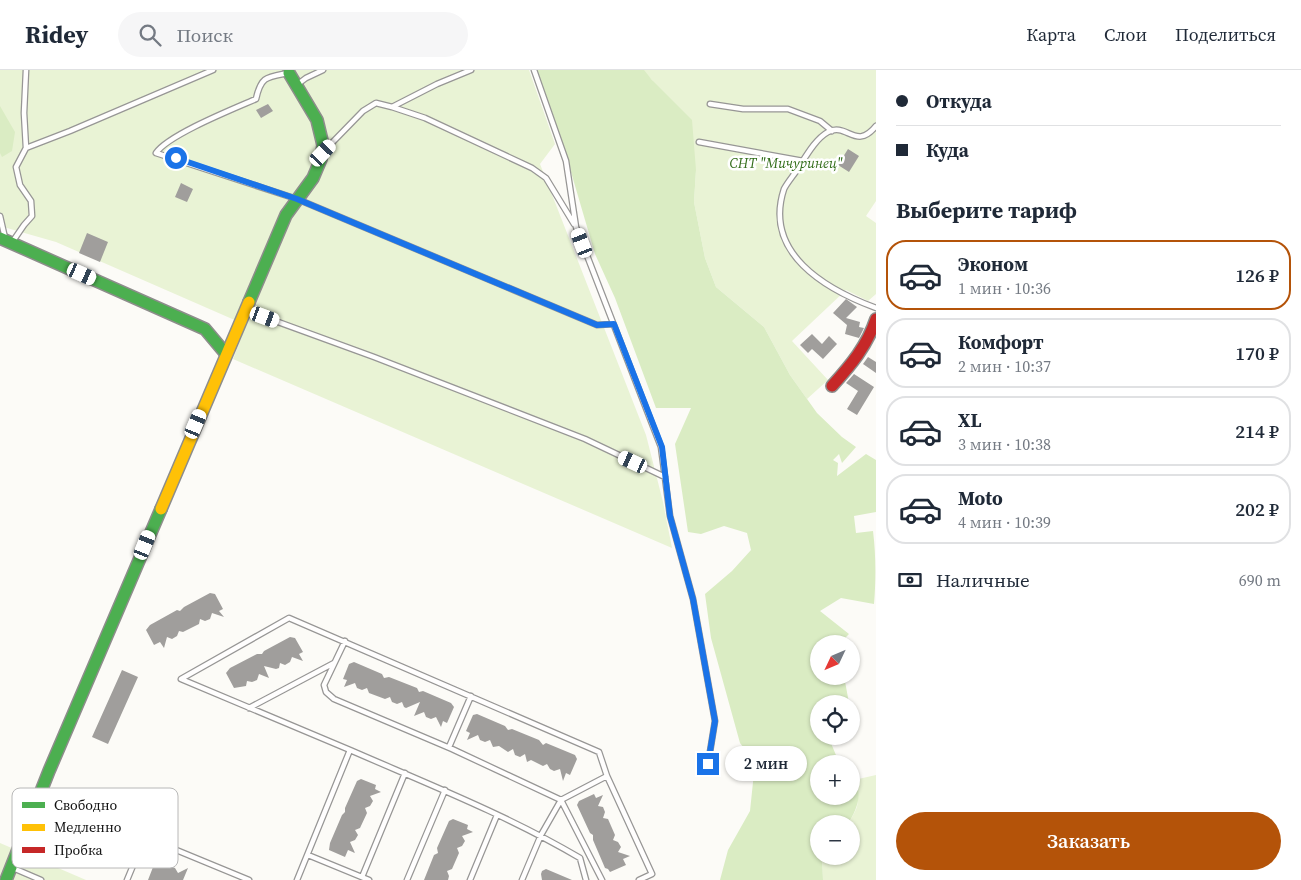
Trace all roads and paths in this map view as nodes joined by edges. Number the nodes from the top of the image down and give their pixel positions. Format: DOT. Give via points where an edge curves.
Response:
graph roads {
  1 [pos="26,70"];
  2 [pos="213,70"];
  3 [pos="323,70"];
  4 [pos="471,70"];
  5 [pos="534,70"];
  6 [pos="289,73"];
  7 [pos="297,85"];
  8 [pos="710,104"];
  9 [pos="392,107"];
  10 [pos="876,126"];
  11 [pos="832,131"];
  12 [pos="699,142"];
  13 [pos="26,148"];
  14 [pos="323,153"];
  15 [pos="803,161"];
  16 [pos="297,199"];
  17 [pos="0,216"];
  18 [pos="576,227"];
  19 [pos="6,240"];
  20 [pos="876,308"];
  21 [pos="246,310"];
  22 [pos="876,318"];
  23 [pos="614,324"];
  24 [pos="226,354"];
  25 [pos="832,386"];
  26 [pos="665,477"];
  27 [pos="345,641"];
  28 [pos="335,663"];
  29 [pos="471,696"];
  30 [pos="249,708"];
  31 [pos="449,748"];
  32 [pos="350,750"];
  33 [pos="708,764"];
  34 [pos="405,774"];
  35 [pos="607,776"];
  36 [pos="43,788"];
  37 [pos="445,790"];
  38 [pos="561,800"];
  39 [pos="497,815"];
  40 [pos="541,835"];
  41 [pos="178,851"];
  42 [pos="308,856"];
  43 [pos="12,868"];
  44 [pos="132,868"];
  45 [pos="652,874"];
  46 [pos="362,877"];
  47 [pos="6,880"];
  48 [pos="40,880"];
  49 [pos="127,880"];
  50 [pos="249,880"];
  51 [pos="297,880"];
  52 [pos="369,880"];
  53 [pos="407,880"];
  54 [pos="470,880"];
  55 [pos="522,880"];
  56 [pos="587,880"];
  57 [pos="602,880"];
  58 [pos="639,880"];
  59 [pos="655,880"];
  1 -- 13 [label="lane"];
  2 -- 13 [label="lane"];
  3 -- 7 [label="lane"];
  4 -- 9 [label="lane"];
  5 -- 18 [label="lane" via="566,161"];
  6 -- 7 [label="street"];
  6 -- 16 [label="lane" via="268,77 258,86 256,99 179,134 156,153"];
  7 -- 14 [label="street" via="316,116 323,137"];
  8 -- 11 [label="lane" via="743,109 788,108 820,121"];
  9 -- 14 [label="lane" via="376,103 363,111"];
  9 -- 18 [label="lane" via="425,118 532,168 546,178"];
  10 -- 11 [label="lane" via="870,134 862,137"];
  11 -- 15 [label="lane" via="820,139"];
  12 -- 15 [label="lane"];
  13 -- 19 [label="lane" via="16,167 20,185 31,200 32,216"];
  14 -- 16 [label="street" via="316,173"];
  15 -- 20 [label="lane" via="785,188 779,217 791,252 820,281"];
  16 -- 21 [label="street" via="286,214"];
  16 -- 23 [label="lane" via="597,325"];
  17 -- 19 [label="lane"];
  18 -- 23 [label="lane"];
  19 -- 24 [label="street" via="205,329"];
  21 -- 24 [label="street"];
  21 -- 26 [label="lane" via="585,439"];
  22 -- 25 [label="street" via="870,337 855,361"];
  23 -- 26 [label="lane" via="662,447"];
  24 -- 36 [label="street"];
  26 -- 33 [label="lane" via="670,516 693,599 715,721"];
  27 -- 28 [label="lane"];
  27 -- 29 [label="lane"];
  27 -- 30 [label="lane" via="289,618 181,679"];
  28 -- 30 [label="lane"];
  28 -- 31 [label="lane" via="324,684 326,692 334,699"];
  29 -- 31 [label="lane"];
  29 -- 35 [label="lane" via="599,752"];
  30 -- 32 [label="lane"];
  31 -- 38 [label="lane"];
  32 -- 34 [label="lane"];
  32 -- 42 [label="lane"];
  34 -- 37 [label="lane"];
  34 -- 46 [label="lane"];
  35 -- 38 [label="lane"];
  35 -- 45 [label="lane"];
  37 -- 39 [label="lane"];
  37 -- 53 [label="lane"];
  38 -- 40 [label="lane"];
  38 -- 57 [label="lane"];
  39 -- 40 [label="lane"];
  39 -- 54 [label="lane"];
  40 -- 55 [label="lane"];
  40 -- 56 [label="lane" via="580,858"];
  41 -- 50 [label="lane"];
  42 -- 46 [label="lane"];
  42 -- 51 [label="lane"];
  43 -- 47 [label="street"];
  43 -- 48 [label="lane"];
  44 -- 49 [label="lane"];
  45 -- 58 [label="lane"];
  45 -- 59 [label="lane"];
  46 -- 52 [label="lane"];
}
